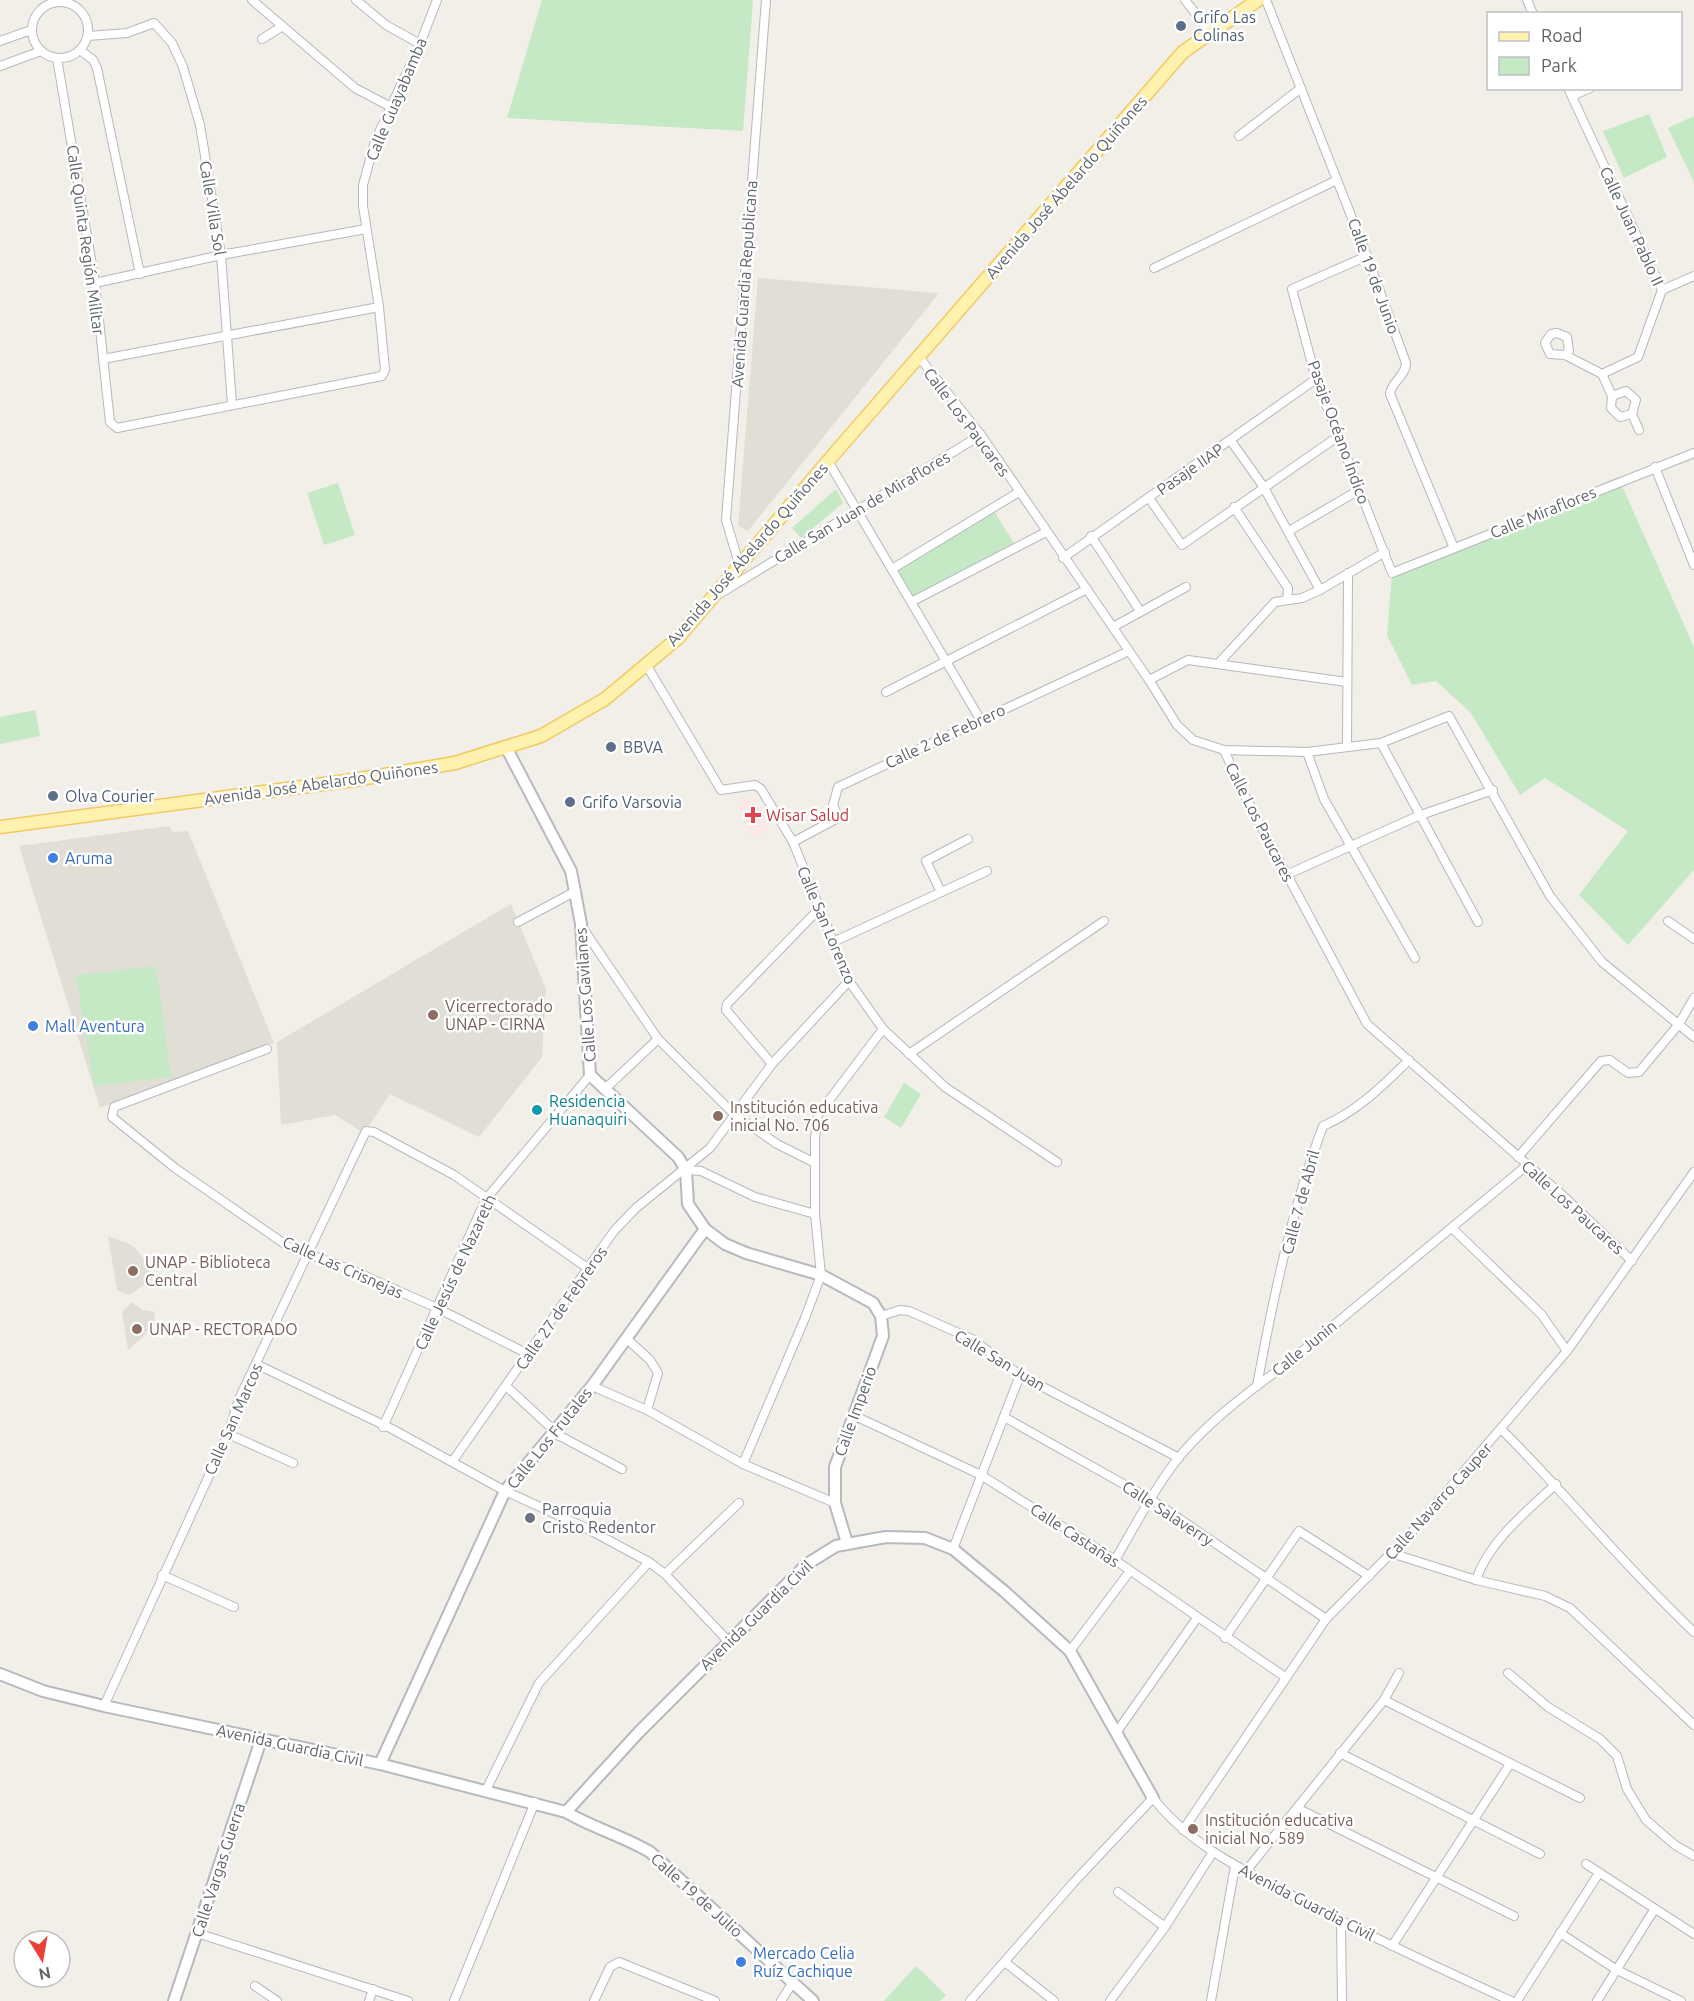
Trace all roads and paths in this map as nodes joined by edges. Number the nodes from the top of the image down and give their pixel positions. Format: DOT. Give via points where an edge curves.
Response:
graph roads {
  1 [pos="252,0"];
  2 [pos="356,0"];
  3 [pos="437,0"];
  4 [pos="766,0"];
  5 [pos="1185,0"];
  6 [pos="1258,0"];
  7 [pos="1266,0"];
  8 [pos="57,1"];
  9 [pos="76,2"];
  10 [pos="281,27"];
  11 [pos="32,30"];
  12 [pos="1211,33"];
  13 [pos="88,36"];
  14 [pos="262,39"];
  15 [pos="0,41"];
  16 [pos="420,44"];
  17 [pos="80,50"];
  18 [pos="41,51"];
  19 [pos="57,58"];
  20 [pos="0,66"];
  21 [pos="1301,88"];
  22 [pos="1570,92"];
  23 [pos="391,107"];
  24 [pos="1239,136"];
  25 [pos="1337,180"];
  26 [pos="366,229"];
  27 [pos="221,255"];
  28 [pos="1367,256"];
  29 [pos="1154,268"];
  30 [pos="140,274"];
  31 [pos="1694,276"];
  32 [pos="95,283"];
  33 [pos="1662,290"];
  34 [pos="379,307"];
  35 [pos="225,335"];
  36 [pos="1565,355"];
  37 [pos="919,357"];
  38 [pos="103,359"];
  39 [pos="1602,374"];
  40 [pos="1316,379"];
  41 [pos="1612,396"];
  42 [pos="232,404"];
  43 [pos="1632,414"];
  44 [pos="1639,430"];
  45 [pos="981,435"];
  46 [pos="1340,435"];
  47 [pos="1231,441"];
  48 [pos="1694,453"];
  49 [pos="828,460"];
  50 [pos="1655,467"];
  51 [pos="1263,486"];
  52 [pos="1359,490"];
  53 [pos="1019,492"];
  54 [pos="1149,498"];
  55 [pos="1234,507"];
  56 [pos="857,510"];
  57 [pos="1289,531"];
  58 [pos="1046,532"];
  59 [pos="1091,536"];
  60 [pos="1454,548"];
  61 [pos="1385,552"];
  62 [pos="1063,558"];
  63 [pos="1694,565"];
  64 [pos="740,567"];
  65 [pos="892,569"];
  66 [pos="1348,573"];
  67 [pos="1392,573"];
  68 [pos="1186,587"];
  69 [pos="1087,589"];
  70 [pos="1320,590"];
  71 [pos="712,598"];
  72 [pos="1287,600"];
  73 [pos="911,602"];
  74 [pos="1140,611"];
  75 [pos="1113,627"];
  76 [pos="1129,651"];
  77 [pos="947,662"];
  78 [pos="1218,664"];
  79 [pos="648,666"];
  80 [pos="1149,680"];
  81 [pos="1347,682"];
  82 [pos="886,692"];
  83 [pos="980,719"];
  84 [pos="1381,743"];
  85 [pos="1347,747"];
  86 [pos="507,749"];
  87 [pos="1224,750"];
  88 [pos="1307,752"];
  89 [pos="1492,790"];
  90 [pos="1418,816"];
  91 [pos="0,827"];
  92 [pos="968,839"];
  93 [pos="793,842"];
  94 [pos="1352,847"];
  95 [pos="987,871"];
  96 [pos="1286,875"];
  97 [pos="576,891"];
  98 [pos="941,892"];
  99 [pos="818,910"];
  100 [pos="1104,921"];
  101 [pos="1668,921"];
  102 [pos="518,922"];
  103 [pos="1478,922"];
  104 [pos="581,924"];
  105 [pos="1694,939"];
  106 [pos="832,942"];
  107 [pos="1415,958"];
  108 [pos="849,981"];
  109 [pos="1694,998"];
  110 [pos="1679,1024"];
  111 [pos="884,1029"];
  112 [pos="1694,1037"];
  113 [pos="658,1039"];
  114 [pos="267,1049"];
  115 [pos="909,1054"];
  116 [pos="1409,1060"];
  117 [pos="772,1064"];
  118 [pos="590,1075"];
  119 [pos="606,1088"];
  120 [pos="734,1114"];
  121 [pos="1518,1157"];
  122 [pos="1057,1162"];
  123 [pos="815,1163"];
  124 [pos="1526,1166"];
  125 [pos="686,1170"];
  126 [pos="1694,1172"];
  127 [pos="486,1199"];
  128 [pos="815,1214"];
  129 [pos="1452,1228"];
  130 [pos="705,1229"];
  131 [pos="308,1255"];
  132 [pos="1632,1262"];
  133 [pos="589,1269"];
  134 [pos="821,1275"];
  135 [pos="437,1308"];
  136 [pos="881,1316"];
  137 [pos="627,1339"];
  138 [pos="1567,1352"];
  139 [pos="528,1354"];
  140 [pos="258,1365"];
  141 [pos="1020,1375"];
  142 [pos="506,1386"];
  143 [pos="592,1386"];
  144 [pos="1257,1386"];
  145 [pos="647,1410"];
  146 [pos="853,1415"];
  147 [pos="1004,1417"];
  148 [pos="383,1426"];
  149 [pos="1502,1430"];
  150 [pos="555,1432"];
  151 [pos="228,1434"];
  152 [pos="1179,1458"];
  153 [pos="452,1462"];
  154 [pos="293,1463"];
  155 [pos="743,1464"];
  156 [pos="622,1469"];
  157 [pos="981,1475"];
  158 [pos="1556,1484"];
  159 [pos="505,1491"];
  160 [pos="1152,1500"];
  161 [pos="738,1503"];
  162 [pos="836,1503"];
  163 [pos="847,1543"];
  164 [pos="953,1549"];
  165 [pos="1391,1553"];
  166 [pos="1115,1560"];
  167 [pos="650,1562"];
  168 [pos="1130,1571"];
  169 [pos="665,1574"];
  170 [pos="162,1575"];
  171 [pos="1369,1576"];
  172 [pos="1266,1578"];
  173 [pos="1477,1579"];
  174 [pos="234,1607"];
  175 [pos="1197,1618"];
  176 [pos="1326,1619"];
  177 [pos="1694,1632"];
  178 [pos="1225,1638"];
  179 [pos="728,1641"];
  180 [pos="1070,1652"];
  181 [pos="1398,1673"];
  182 [pos="1508,1673"];
  183 [pos="0,1674"];
  184 [pos="1285,1677"];
  185 [pos="1384,1700"];
  186 [pos="104,1706"];
  187 [pos="1694,1725"];
  188 [pos="1116,1733"];
  189 [pos="261,1740"];
  190 [pos="1340,1753"];
  191 [pos="380,1764"];
  192 [pos="1510,1764"];
  193 [pos="486,1790"];
  194 [pos="1153,1798"];
  195 [pos="1580,1798"];
  196 [pos="535,1802"];
  197 [pos="1297,1808"];
  198 [pos="566,1812"];
  199 [pos="1473,1820"];
  200 [pos="1183,1830"];
  201 [pos="1213,1852"];
  202 [pos="1540,1854"];
  203 [pos="1694,1856"];
  204 [pos="1586,1864"];
  205 [pos="1235,1866"];
  206 [pos="1246,1871"];
  207 [pos="1599,1873"];
  208 [pos="1437,1877"];
  209 [pos="1118,1892"];
  210 [pos="1654,1910"];
  211 [pos="1514,1916"];
  212 [pos="1341,1922"];
  213 [pos="1165,1927"];
  214 [pos="197,1933"];
  215 [pos="1560,1933"];
  216 [pos="1694,1934"];
  217 [pos="1392,1946"];
  218 [pos="1005,1962"];
  219 [pos="1617,1970"];
  220 [pos="793,1982"];
  221 [pos="255,1986"];
  222 [pos="373,1989"];
  223 [pos="174,2001"];
  224 [pos="277,2001"];
  225 [pos="369,2001"];
  226 [pos="408,2001"];
  227 [pos="454,2001"];
  228 [pos="594,2001"];
  229 [pos="715,2001"];
  230 [pos="781,2001"];
  231 [pos="813,2001"];
  232 [pos="969,2001"];
  233 [pos="1054,2001"];
  234 [pos="1110,2001"];
  235 [pos="1210,2001"];
  236 [pos="1342,2001"];
  237 [pos="1511,2001"];
  238 [pos="1517,2001"];
  239 [pos="1597,2001"];
  240 [pos="1681,2001"];
  1 -- 10 [label="street"];
  2 -- 16 [label="street" via="386,25"];
  3 -- 16 [label="street, Calle Guayabamba"];
  4 -- 64 [label="street, Avenida Guardia Republicana" via="726,520"];
  5 -- 12 [label="street"];
  6 -- 12 [label="main road, Avenida José Abelardo Quiñones"];
  7 -- 21 [label="street, Calle 19 de Junio"];
  8 -- 9 [label="street"];
  8 -- 11 [label="street" via="42,8"];
  9 -- 13 [label="street" via="86,18"];
  10 -- 14 [label="street"];
  10 -- 23 [label="street" via="355,88"];
  11 -- 15 [label="street"];
  11 -- 18 [label="street"];
  12 -- 37 [label="main road, Avenida José Abelardo Quiñones" via="1178,59"];
  13 -- 17 [label="street"];
  13 -- 27 [label="street, Calle Villa Sol" via="127,33 154,23 172,43 200,125"];
  16 -- 23 [label="street, Calle Guayabamba"];
  17 -- 19 [label="street"];
  17 -- 30 [label="street" via="97,68"];
  18 -- 19 [label="street"];
  18 -- 20 [label="street"];
  19 -- 32 [label="street, Calle Quinta Región Militar"];
  21 -- 24 [label="street"];
  21 -- 25 [label="street, Calle 19 de Junio"];
  22 -- 33 [label="street, Calle Juan Pablo II"];
  23 -- 26 [label="street, Calle Guayabamba" via="375,141 363,185"];
  25 -- 28 [label="street, Calle 19 de Junio"];
  25 -- 29 [label="street"];
  26 -- 27 [label="street"];
  26 -- 34 [label="street, Calle Guayabamba"];
  27 -- 30 [label="street"];
  27 -- 35 [label="street, Calle Villa Sol"];
  28 -- 40 [label="street, Pasaje Océano Índico" via="1293,289"];
  28 -- 60 [label="street, Calle 19 de Junio" via="1406,363 1390,394"];
  30 -- 32 [label="street"];
  31 -- 33 [label="street"];
  32 -- 38 [label="street, Calle Quinta Región Militar"];
  33 -- 39 [label="street, Calle Juan Pablo II" via="1638,357"];
  34 -- 35 [label="street"];
  34 -- 42 [label="street, Calle Guayabamba" via="384,370 380,377"];
  35 -- 38 [label="street"];
  35 -- 42 [label="street, Calle Villa Sol"];
  36 -- 39 [label="street"];
  37 -- 45 [label="street, Calle Los Paucares"];
  37 -- 49 [label="main road, Avenida José Abelardo Quiñones"];
  38 -- 42 [label="street, Calle Quinta Región Militar" via="110,422 117,428"];
  39 -- 41 [label="street"];
  40 -- 46 [label="street, Pasaje Océano Índico"];
  40 -- 47 [label="street, Pasaje IIAP"];
  41 -- 43 [label="street" via="1614,413 1620,417"];
  41 -- 43 [label="street" via="1626,390 1632,394 1636,400"];
  43 -- 44 [label="street"];
  45 -- 53 [label="street, Calle Los Paucares"];
  45 -- 56 [label="street, Calle San Juan de Miraflores"];
  46 -- 51 [label="street"];
  46 -- 52 [label="street, Pasaje Océano Índico"];
  47 -- 51 [label="street"];
  47 -- 54 [label="street, Pasaje IIAP"];
  48 -- 50 [label="street, Calle Miraflores"];
  49 -- 56 [label="street"];
  49 -- 64 [label="main road, Avenida José Abelardo Quiñones"];
  50 -- 60 [label="street, Calle Miraflores"];
  50 -- 63 [label="street"];
  51 -- 55 [label="street"];
  51 -- 57 [label="street"];
  52 -- 57 [label="street"];
  52 -- 61 [label="street, Pasaje Océano Índico"];
  53 -- 58 [label="street, Calle Los Paucares"];
  53 -- 65 [label="street"];
  54 -- 55 [label="street" via="1182,545"];
  54 -- 59 [label="street, Pasaje IIAP"];
  55 -- 72 [label="street" via="1288,588"];
  56 -- 65 [label="street"];
  56 -- 71 [label="street, Calle San Juan de Miraflores"];
  57 -- 70 [label="street"];
  58 -- 62 [label="street, Calle Los Paucares"];
  58 -- 73 [label="street"];
  59 -- 62 [label="street, Pasaje IIAP"];
  59 -- 74 [label="street"];
  60 -- 67 [label="street, Calle Miraflores"];
  61 -- 66 [label="street"];
  61 -- 67 [label="street, Pasaje Océano Índico"];
  62 -- 69 [label="street, Calle Los Paucares"];
  64 -- 71 [label="main road, Avenida José Abelardo Quiñones"];
  65 -- 73 [label="street"];
  66 -- 70 [label="street"];
  66 -- 81 [label="street"];
  68 -- 74 [label="street"];
  69 -- 75 [label="street, Calle Los Paucares"];
  69 -- 77 [label="street"];
  70 -- 72 [label="street"];
  71 -- 79 [label="main road, Avenida José Abelardo Quiñones"];
  72 -- 78 [label="street" via="1275,602"];
  73 -- 77 [label="street"];
  74 -- 75 [label="street"];
  75 -- 76 [label="street, Calle Los Paucares"];
  76 -- 80 [label="street, Calle Los Paucares"];
  76 -- 83 [label="street, Calle 2 de Febrero"];
  77 -- 82 [label="street"];
  77 -- 83 [label="street"];
  78 -- 80 [label="street" via="1188,660"];
  78 -- 81 [label="street"];
  79 -- 86 [label="main road, Avenida José Abelardo Quiñones" via="572,721"];
  79 -- 93 [label="street, Calle San Lorenzo" via="721,790 759,786"];
  80 -- 87 [label="street, Calle Los Paucares" via="1177,725 1193,740"];
  81 -- 85 [label="street"];
  83 -- 93 [label="street, Calle 2 de Febrero" via="838,787 833,805 836,819"];
  84 -- 85 [label="street"];
  84 -- 89 [label="street" via="1449,716"];
  84 -- 90 [label="street"];
  85 -- 88 [label="street"];
  86 -- 91 [label="main road, Avenida José Abelardo Quiñones" via="455,763 354,780"];
  86 -- 97 [label="street, Calle Los Gavilanes" via="558,843"];
  87 -- 88 [label="street"];
  87 -- 96 [label="street, Calle Los Paucares"];
  88 -- 94 [label="street" via="1324,799"];
  89 -- 90 [label="street"];
  89 -- 110 [label="street" via="1550,896 1602,962"];
  90 -- 94 [label="street"];
  90 -- 103 [label="street"];
  92 -- 98 [label="street" via="926,861"];
  93 -- 99 [label="street, Calle San Lorenzo"];
  94 -- 96 [label="street"];
  94 -- 107 [label="street"];
  95 -- 98 [label="street"];
  96 -- 116 [label="street, Calle Los Paucares" via="1367,1024"];
  97 -- 102 [label="street"];
  97 -- 104 [label="street, Calle Los Gavilanes"];
  98 -- 106 [label="street"];
  99 -- 106 [label="street, Calle San Lorenzo"];
  99 -- 117 [label="street" via="727,1004 726,1010"];
  100 -- 115 [label="street"];
  101 -- 105 [label="street"];
  104 -- 113 [label="street"];
  104 -- 118 [label="street, Calle Los Gavilanes"];
  106 -- 108 [label="street, Calle San Lorenzo"];
  108 -- 111 [label="street, Calle San Lorenzo"];
  108 -- 117 [label="street, Calle 27 de Febreros"];
  109 -- 110 [label="street"];
  110 -- 112 [label="street"];
  110 -- 121 [label="street" via="1639,1072 1628,1073 1610,1060 1601,1060"];
  111 -- 115 [label="street, Calle San Lorenzo"];
  111 -- 123 [label="street" via="818,1115"];
  113 -- 119 [label="street"];
  113 -- 120 [label="street"];
  114 -- 131 [label="street, Calle Las Crisnejas" via="114,1107 112,1117 176,1168 289,1247"];
  115 -- 122 [label="street, Calle San Lorenzo" via="945,1088"];
  116 -- 121 [label="street, Calle Los Paucares"];
  116 -- 144 [label="street, Calle 7 de Abril" via="1367,1101 1344,1117 1323,1125 1305,1172"];
  117 -- 120 [label="street, Calle 27 de Febreros"];
  118 -- 119 [label="street, Calle Los Gavilanes"];
  118 -- 127 [label="street, Calle Jesús de Nazareth"];
  119 -- 125 [label="street, Calle Los Gavilanes" via="678,1157"];
  120 -- 123 [label="street" via="777,1144"];
  120 -- 125 [label="street, Calle 27 de Febreros" via="710,1148"];
  121 -- 124 [label="street, Calle Los Paucares"];
  123 -- 128 [label="street"];
  124 -- 129 [label="street, Calle Junin"];
  124 -- 132 [label="street, Calle Los Paucares"];
  125 -- 128 [label="street" via="700,1171 755,1197"];
  125 -- 130 [label="street" via="688,1204"];
  125 -- 133 [label="street, Calle 27 de Febreros" via="636,1208 614,1231"];
  126 -- 132 [label="street, Calle Navarro Cauper"];
  127 -- 131 [label="street, Calle San Marcos" via="454,1175 369,1130 364,1133"];
  127 -- 133 [label="street"];
  127 -- 135 [label="street, Calle Jesús de Nazareth"];
  128 -- 134 [label="street"];
  129 -- 138 [label="street" via="1541,1314"];
  129 -- 144 [label="street, Calle Junin"];
  130 -- 134 [label="street" via="724,1244 746,1253"];
  130 -- 137 [label="street, Calle Los Frutales"];
  131 -- 135 [label="street, Calle Las Crisnejas"];
  131 -- 140 [label="street, Calle San Marcos"];
  132 -- 138 [label="street, Calle Navarro Cauper"];
  133 -- 139 [label="street, Calle 27 de Febreros"];
  134 -- 136 [label="street" via="873,1303"];
  134 -- 155 [label="street"];
  135 -- 139 [label="street, Calle Las Crisnejas"];
  135 -- 148 [label="street, Calle Jesús de Nazareth"];
  136 -- 141 [label="street, Calle San Juan" via="900,1310 919,1314 972,1339"];
  136 -- 146 [label="street, Calle Imperio" via="883,1336"];
  137 -- 143 [label="street, Calle Los Frutales"];
  137 -- 145 [label="street" via="658,1373"];
  138 -- 149 [label="street, Calle Navarro Cauper"];
  139 -- 142 [label="street, Calle 27 de Febreros"];
  140 -- 148 [label="street"];
  140 -- 151 [label="street, Calle San Marcos"];
  141 -- 147 [label="street"];
  141 -- 152 [label="street, Calle San Juan"];
  142 -- 150 [label="street"];
  142 -- 153 [label="street, Calle 27 de Febreros"];
  143 -- 145 [label="street"];
  143 -- 150 [label="street, Calle Los Frutales"];
  144 -- 152 [label="street, Calle Junin"];
  145 -- 155 [label="street"];
  146 -- 157 [label="street, Calle Castañas"];
  146 -- 162 [label="street, Calle Imperio" via="835,1467"];
  147 -- 157 [label="street"];
  147 -- 160 [label="street, Calle Salaverry"];
  148 -- 153 [label="street"];
  149 -- 158 [label="street"];
  149 -- 165 [label="street, Calle Navarro Cauper"];
  150 -- 156 [label="street"];
  150 -- 159 [label="street, Calle Los Frutales"];
  151 -- 154 [label="street"];
  151 -- 170 [label="street, Calle San Marcos"];
  152 -- 160 [label="street, Calle Junin"];
  153 -- 159 [label="street"];
  155 -- 162 [label="street"];
  157 -- 164 [label="street"];
  157 -- 166 [label="street, Calle Castañas"];
  158 -- 173 [label="street" via="1503,1535"];
  158 -- 177 [label="street"];
  159 -- 167 [label="street"];
  159 -- 191 [label="street, Calle Los Frutales"];
  160 -- 166 [label="street, Calle Junin"];
  160 -- 172 [label="street, Calle Salaverry"];
  161 -- 169 [label="street"];
  162 -- 163 [label="street, Calle Imperio"];
  163 -- 164 [label="street, Avenida Guardia Civil" via="909,1537 925,1538"];
  163 -- 179 [label="street, Avenida Guardia Civil" via="807,1564"];
  164 -- 180 [label="street, Avenida Guardia Civil"];
  165 -- 171 [label="street, Calle Navarro Cauper"];
  165 -- 173 [label="street"];
  166 -- 168 [label="street, Calle Castañas"];
  167 -- 169 [label="street"];
  167 -- 193 [label="street" via="539,1683"];
  168 -- 175 [label="street, Calle Castañas"];
  168 -- 180 [label="street"];
  169 -- 179 [label="street"];
  170 -- 174 [label="street"];
  170 -- 186 [label="street, Calle San Marcos"];
  171 -- 172 [label="street" via="1299,1531"];
  171 -- 176 [label="street, Calle Navarro Cauper"];
  172 -- 176 [label="street, Calle Salaverry"];
  172 -- 178 [label="street"];
  173 -- 187 [label="street" via="1545,1596 1570,1608"];
  175 -- 178 [label="street, Calle Castañas"];
  175 -- 188 [label="street"];
  176 -- 184 [label="street, Calle Navarro Cauper"];
  178 -- 184 [label="street, Calle Castañas"];
  179 -- 198 [label="street, Avenida Guardia Civil"];
  180 -- 188 [label="street, Avenida Guardia Civil"];
  181 -- 185 [label="street"];
  182 -- 203 [label="street" via="1548,1707 1600,1739 1617,1756 1627,1789 1646,1820"];
  183 -- 186 [label="street, Avenida Guardia Civil" via="43,1691"];
  184 -- 200 [label="street, Calle Navarro Cauper"];
  185 -- 190 [label="street"];
  185 -- 192 [label="street"];
  186 -- 189 [label="street, Avenida Guardia Civil"];
  188 -- 194 [label="street, Avenida Guardia Civil"];
  189 -- 191 [label="street, Avenida Guardia Civil"];
  189 -- 214 [label="street, Calle Vargas Guerra"];
  190 -- 197 [label="street"];
  190 -- 199 [label="street"];
  191 -- 193 [label="street, Avenida Guardia Civil"];
  192 -- 195 [label="street"];
  192 -- 199 [label="street"];
  193 -- 196 [label="street, Avenida Guardia Civil"];
  194 -- 200 [label="street, Avenida Guardia Civil"];
  194 -- 218 [label="street"];
  196 -- 198 [label="street, Avenida Guardia Civil"];
  196 -- 227 [label="street"];
  197 -- 206 [label="street"];
  197 -- 208 [label="street"];
  198 -- 220 [label="street, Calle 19 de Julio" via="650,1852"];
  199 -- 202 [label="street"];
  199 -- 208 [label="street"];
  200 -- 201 [label="street, Avenida Guardia Civil"];
  201 -- 205 [label="street, Avenida Guardia Civil"];
  201 -- 213 [label="street"];
  204 -- 207 [label="street"];
  205 -- 206 [label="street, Avenida Guardia Civil"];
  205 -- 235 [label="street"];
  206 -- 212 [label="street, Avenida Guardia Civil"];
  207 -- 210 [label="street"];
  207 -- 215 [label="street"];
  208 -- 211 [label="street"];
  208 -- 217 [label="street"];
  209 -- 213 [label="street"];
  210 -- 216 [label="street"];
  210 -- 219 [label="street"];
  212 -- 217 [label="street, Avenida Guardia Civil"];
  212 -- 236 [label="street"];
  213 -- 234 [label="street"];
  214 -- 222 [label="street"];
  214 -- 223 [label="street, Calle Vargas Guerra"];
  215 -- 219 [label="street"];
  215 -- 238 [label="street"];
  217 -- 237 [label="street, Avenida Guardia Civil"];
  218 -- 232 [label="street"];
  218 -- 233 [label="street"];
  219 -- 239 [label="street"];
  219 -- 240 [label="street"];
  220 -- 230 [label="street"];
  220 -- 231 [label="street, Calle 19 de Julio"];
  221 -- 224 [label="street"];
  222 -- 225 [label="street"];
  222 -- 226 [label="street"];
  228 -- 229 [label="street" via="609,1967 620,1962"];
}
